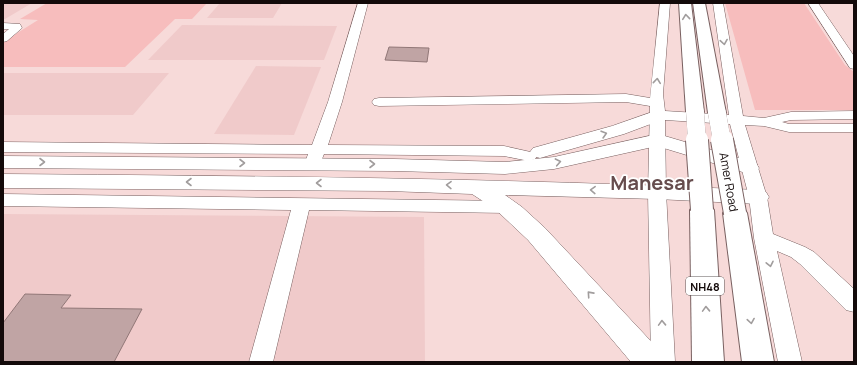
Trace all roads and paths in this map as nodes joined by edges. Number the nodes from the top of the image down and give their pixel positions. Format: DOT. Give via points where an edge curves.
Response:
graph roads {
  1 [pos="363,3"];
  2 [pos="665,3"];
  3 [pos="685,3"];
  4 [pos="699,3"];
  5 [pos="718,3"];
  6 [pos="813,3"];
  7 [pos="3,26"];
  8 [pos="3,39"];
  9 [pos="854,65"];
  10 [pos="379,102"];
  11 [pos="658,109"];
  12 [pos="854,115"];
  13 [pos="727,117"];
  14 [pos="764,122"];
  15 [pos="854,128"];
  16 [pos="658,140"];
  17 [pos="3,147"];
  18 [pos="315,157"];
  19 [pos="522,161"];
  20 [pos="3,162"];
  21 [pos="749,168"];
  22 [pos="3,181"];
  23 [pos="476,186"];
  24 [pos="657,192"];
  25 [pos="758,197"];
  26 [pos="3,200"];
  27 [pos="302,203"];
  28 [pos="508,207"];
  29 [pos="764,238"];
  30 [pos="854,303"];
  31 [pos="261,362"];
  32 [pos="650,362"];
  33 [pos="663,362"];
  34 [pos="708,362"];
  35 [pos="758,362"];
  36 [pos="790,362"];
  1 -- 18 [label="street"];
  11 -- 2 [label="street, one-way" via="656,94"];
  34 -- 3 [label="highway, NH48, one-way, bridge" via="702,210"];
  4 -- 13 [label="highway, Amer Road"];
  5 -- 13 [label="street, one-way"];
  6 -- 9 [label="street"];
  7 -- 8 [label="street" via="17,28"];
  10 -- 11 [label="street" via="626,98"];
  11 -- 13 [label="street"];
  11 -- 16 [label="street"];
  19 -- 11 [label="main road, one-way" via="618,130"];
  12 -- 14 [label="street" via="780,117"];
  13 -- 14 [label="street"];
  13 -- 21 [label="street"];
  13 -- 35 [label="highway, Amer Road, one-way, bridge" via="735,213"];
  14 -- 15 [label="street" via="789,128"];
  19 -- 16 [label="main road, one-way" via="554,163"];
  16 -- 21 [label="main road"];
  16 -- 24 [label="street"];
  17 -- 18 [label="street"];
  18 -- 19 [label="main road" via="505,168"];
  20 -- 18 [label="main road, one-way"];
  21 -- 25 [label="street"];
  23 -- 22 [label="main road, one-way"];
  24 -- 23 [label="main road, one-way"];
  23 -- 28 [label="main road"];
  24 -- 25 [label="main road"];
  33 -- 24 [label="street, one-way"];
  25 -- 29 [label="street"];
  26 -- 27 [label="street"];
  27 -- 28 [label="street"];
  27 -- 31 [label="street"];
  32 -- 28 [label="main road, one-way"];
  29 -- 30 [label="street" via="807,258"];
  29 -- 36 [label="street, one-way"];
}
